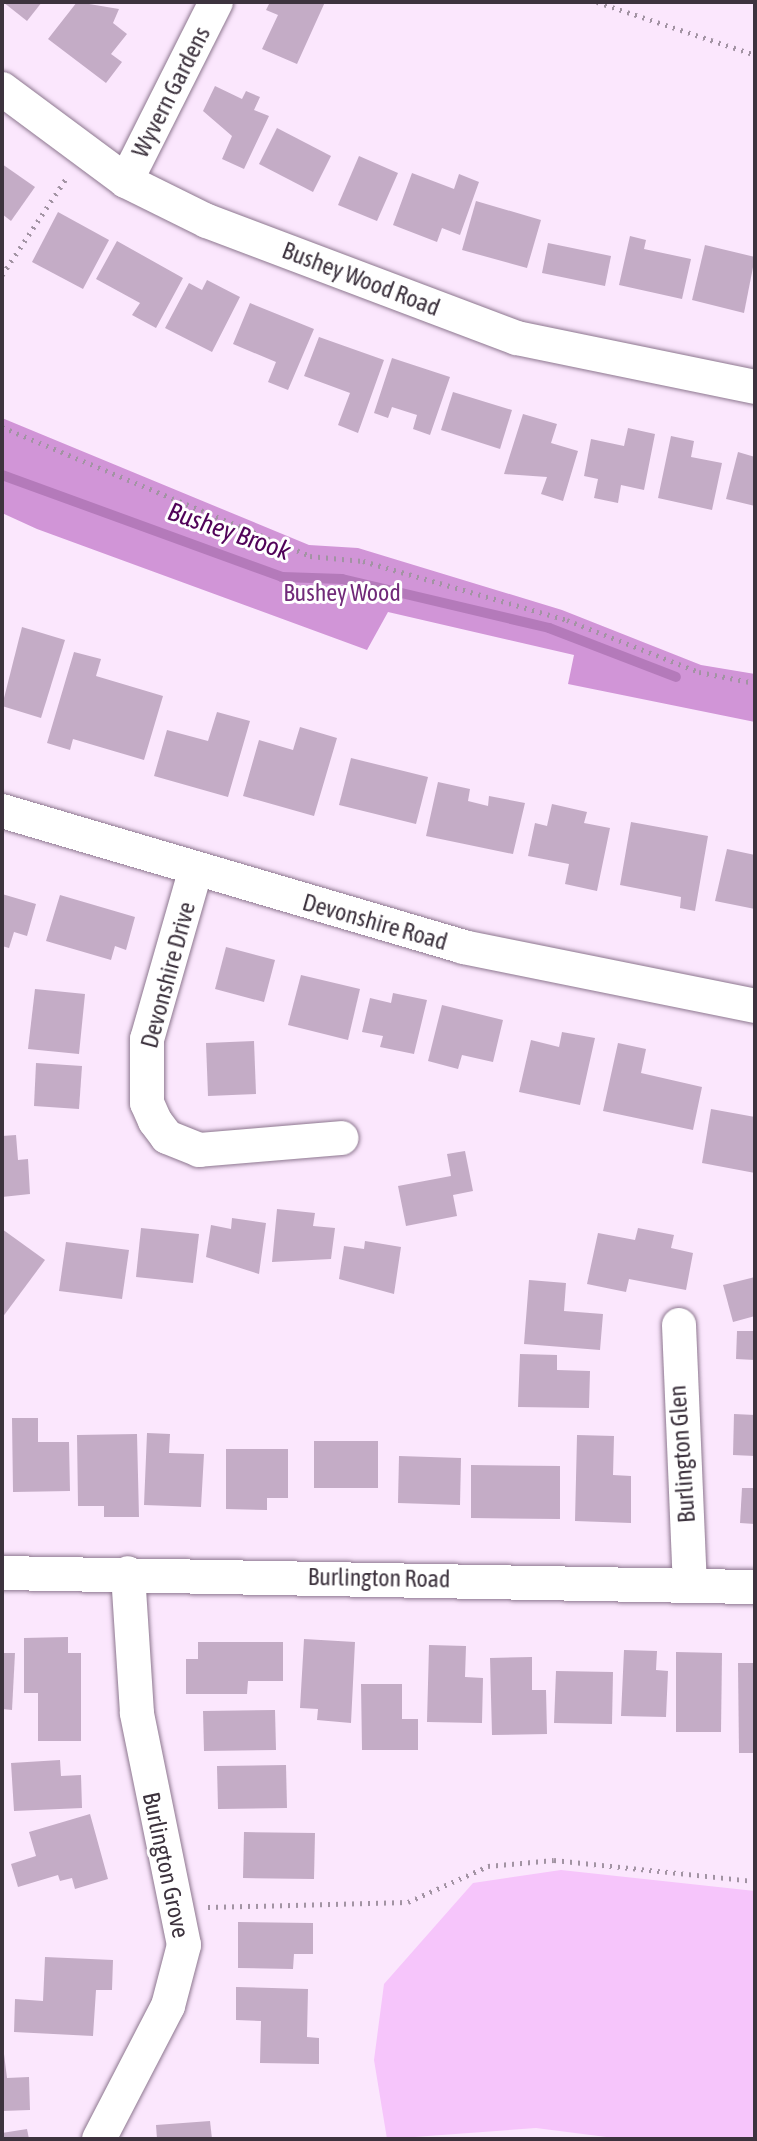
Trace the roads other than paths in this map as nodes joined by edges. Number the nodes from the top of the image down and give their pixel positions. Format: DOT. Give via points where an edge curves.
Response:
graph roads {
  1 [pos="216,2"];
  2 [pos="2,89"];
  3 [pos="126,181"];
  4 [pos="755,387"];
  5 [pos="2,811"];
  6 [pos="195,872"];
  7 [pos="755,1006"];
  8 [pos="341,1138"];
  9 [pos="679,1325"];
  10 [pos="2,1573"];
  11 [pos="128,1573"];
  12 [pos="690,1583"];
  13 [pos="755,1587"];
  14 [pos="99,2139"];
  1 -- 3 [label="street, Wyvern Gardens"];
  2 -- 3 [label="street, Bushey Wood Road"];
  3 -- 4 [label="street, Bushey Wood Road" via="207,221 517,338"];
  5 -- 6 [label="street, Devonshire Road"];
  6 -- 7 [label="street, Devonshire Road" via="463,947"];
  6 -- 8 [label="street, Devonshire Drive" via="147,1039 147,1103 155,1121 167,1137 199,1150"];
  9 -- 12 [label="street, Burlington Glen"];
  10 -- 11 [label="street, Burlington Road"];
  11 -- 12 [label="street, Burlington Road"];
  11 -- 14 [label="street, Burlington Grove" via="137,1713 179,1908 181,1971"];
  12 -- 13 [label="street, Burlington Road"];
}
